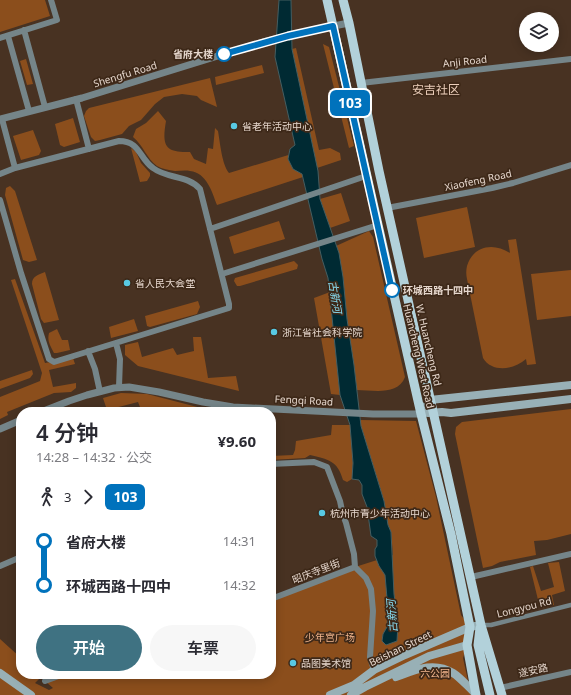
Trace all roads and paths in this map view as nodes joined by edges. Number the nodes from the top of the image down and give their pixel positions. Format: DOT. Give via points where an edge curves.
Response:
graph roads {
  1 [pos="51,0"];
  2 [pos="327,0"];
  3 [pos="343,0"];
  4 [pos="349,23"];
  5 [pos="333,26"];
  6 [pos="24,30"];
  7 [pos="8,36"];
  8 [pos="0,38"];
  9 [pos="571,59"];
  10 [pos="361,83"];
  11 [pos="76,99"];
  12 [pos="45,107"];
  13 [pos="29,111"];
  14 [pos="1,119"];
  15 [pos="89,149"];
  16 [pos="571,165"];
  17 [pos="15,168"];
  18 [pos="0,174"];
  19 [pos="366,176"];
  20 [pos="0,200"];
  21 [pos="387,208"];
  22 [pos="378,225"];
  23 [pos="210,229"];
  24 [pos="222,274"];
  25 [pos="116,343"];
  26 [pos="88,352"];
  27 [pos="571,385"];
  28 [pos="119,388"];
  29 [pos="100,392"];
  30 [pos="571,399"];
  31 [pos="430,400"];
  32 [pos="54,407"];
  33 [pos="233,407"];
  34 [pos="276,409"];
  35 [pos="432,413"];
  36 [pos="421,414"];
  37 [pos="16,422"];
  38 [pos="0,428"];
  39 [pos="276,464"];
  40 [pos="571,554"];
  41 [pos="16,559"];
  42 [pos="0,566"];
  43 [pos="355,567"];
  44 [pos="471,577"];
  45 [pos="276,597"];
  46 [pos="571,604"];
  47 [pos="481,625"];
  48 [pos="470,627"];
  49 [pos="468,645"];
  50 [pos="374,670"];
  51 [pos="571,672"];
  52 [pos="0,673"];
  53 [pos="50,679"];
  54 [pos="45,681"];
  55 [pos="365,687"];
  56 [pos="501,691"];
  57 [pos="31,695"];
  58 [pos="330,695"];
  59 [pos="351,695"];
  60 [pos="476,695"];
  61 [pos="490,695"];
  1 -- 6 [label="street" via="57,20"];
  2 -- 5 [label="main road, Huancheng West Road"];
  3 -- 4 [label="main road, W. Huancheng Rd"];
  4 -- 5 [label="street, Shengfu Road"];
  4 -- 10 [label="main road, W. Huancheng Rd"];
  5 -- 11 [label="street, Shengfu Road" via="263,42"];
  5 -- 19 [label="main road, Huancheng West Road"];
  6 -- 7 [label="street"];
  6 -- 12 [label="street"];
  7 -- 8 [label="street"];
  7 -- 13 [label="street"];
  9 -- 10 [label="street, Anji Road"];
  10 -- 21 [label="main road, W. Huancheng Rd"];
  11 -- 12 [label="street, Shengfu Road"];
  11 -- 15 [label="street"];
  12 -- 13 [label="street, Shengfu Road"];
  13 -- 14 [label="street, Shengfu Road"];
  14 -- 17 [label="street"];
  15 -- 17 [label="street"];
  15 -- 23 [label="street" via="126,141 136,147 154,169 165,175 189,180 200,189"];
  16 -- 21 [label="street, Xiaofeng Road" via="492,188"];
  17 -- 18 [label="street"];
  19 -- 22 [label="main road, Huancheng West Road"];
  19 -- 23 [label="street"];
  20 -- 26 [label="street" via="49,360 54,362"];
  21 -- 31 [label="main road, W. Huancheng Rd"];
  22 -- 24 [label="street"];
  22 -- 36 [label="main road, Huancheng West Road"];
  23 -- 24 [label="street"];
  24 -- 25 [label="street" via="229,308"];
  25 -- 26 [label="street"];
  25 -- 28 [label="street" via="120,359"];
  26 -- 29 [label="street"];
  27 -- 31 [label="main road"];
  28 -- 29 [label="street, Fengqi Road"];
  28 -- 33 [label="street, Fengqi Road" via="146,389"];
  29 -- 32 [label="street, Fengqi Road"];
  30 -- 35 [label="main road, Fengqi Road"];
  31 -- 35 [label="main road, W. Huancheng Rd"];
  31 -- 36 [label="main road"];
  34 -- 36 [label="street, Fengqi Road"];
  35 -- 36 [label="main road, Fengqi Road"];
  35 -- 44 [label="main road, W. Huancheng Rd"];
  36 -- 48 [label="main road, Huancheng West Road"];
  37 -- 38 [label="street"];
  39 -- 43 [label="street" via="314,462 327,467 346,522"];
  40 -- 44 [label="street"];
  41 -- 42 [label="street"];
  43 -- 45 [label="street, 昭庆寺里街"];
  43 -- 50 [label="street, 昭庆寺里街" via="366,578 370,589 373,611 370,658"];
  44 -- 47 [label="main road, W. Huancheng Rd"];
  46 -- 47 [label="street, Longyou Rd" via="491,625"];
  47 -- 48 [label="main road, Beishan Street"];
  47 -- 56 [label="main road"];
  47 -- 61 [label="main road" via="478,645"];
  48 -- 49 [label="main road, Huancheng West Road"];
  48 -- 50 [label="main road, Beishan Street"];
  49 -- 55 [label="main road, Beishan Street" via="429,656"];
  49 -- 60 [label="main road, Huancheng West Road"];
  50 -- 58 [label="main road, Beishan Street" via="354,685"];
  51 -- 56 [label="street, 遂安路"];
  52 -- 57 [label="main road"];
  53 -- 54 [label="street"];
  55 -- 59 [label="main road, Beishan Street"];
  55 -- 60 [label="main road" via="424,667 438,667 453,673"];
}
